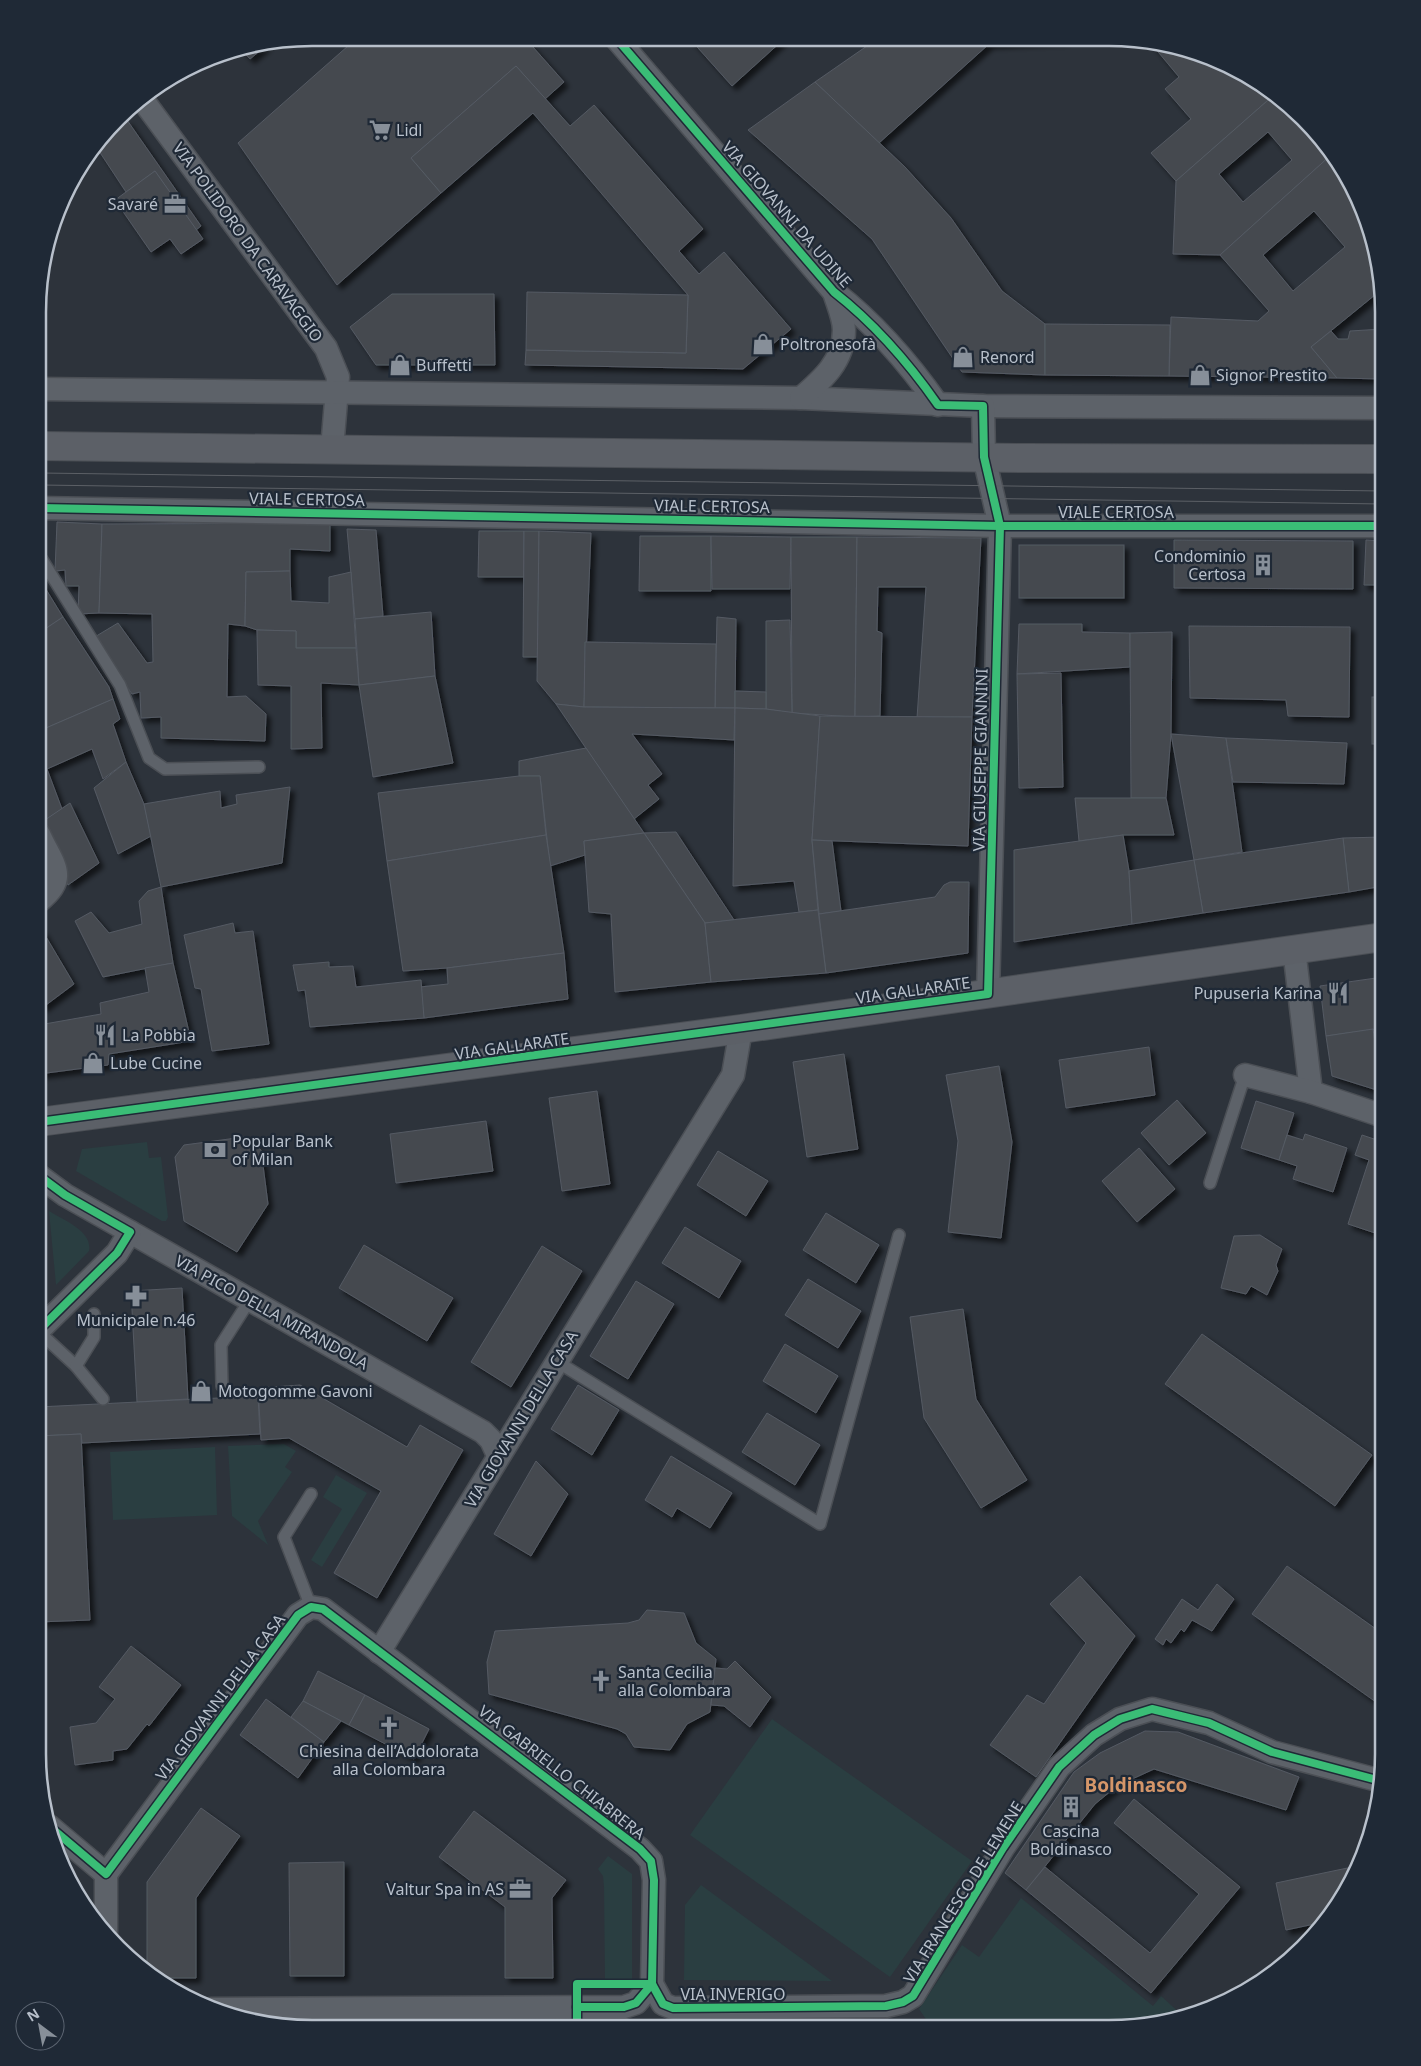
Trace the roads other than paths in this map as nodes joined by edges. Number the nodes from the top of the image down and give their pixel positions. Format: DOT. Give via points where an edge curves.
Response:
graph roads {
  1 [pos="623,46"];
  2 [pos="146,104"];
  3 [pos="834,292"];
  4 [pos="46,390"];
  5 [pos="338,392"];
  6 [pos="801,398"];
  7 [pos="938,405"];
  8 [pos="982,406"];
  9 [pos="1375,408"];
  10 [pos="46,446"];
  11 [pos="332,449"];
  12 [pos="984,457"];
  13 [pos="1375,459"];
  14 [pos="46,508"];
  15 [pos="1000,526"];
  16 [pos="1375,526"];
  17 [pos="46,565"];
  18 [pos="260,767"];
  19 [pos="46,849"];
  20 [pos="46,895"];
  21 [pos="1375,938"];
  22 [pos="1294,949"];
  23 [pos="988,994"];
  24 [pos="741,1028"];
  25 [pos="1245,1075"];
  26 [pos="1311,1092"];
  27 [pos="1375,1113"];
  28 [pos="46,1121"];
  29 [pos="46,1181"];
  30 [pos="1210,1183"];
  31 [pos="130,1232"];
  32 [pos="899,1235"];
  33 [pos="251,1298"];
  34 [pos="94,1314"];
  35 [pos="46,1323"];
  36 [pos="46,1338"];
  37 [pos="556,1361"];
  38 [pos="76,1366"];
  39 [pos="222,1386"];
  40 [pos="103,1399"];
  41 [pos="498,1455"];
  42 [pos="311,1494"];
  43 [pos="311,1607"];
  44 [pos="379,1652"];
  45 [pos="1373,1779"];
  46 [pos="58,1834"];
  47 [pos="106,1874"];
  48 [pos="106,1922"];
  49 [pos="652,1984"];
  50 [pos="851,2008"];
  51 [pos="236,2009"];
  1 -- 3 [label="street, VIA GIOVANNI DA UDINE"];
  2 -- 5 [label="street, VIA POLIDORO DA CARAVAGGIO" via="326,348 338,377"];
  3 -- 6 [label="street, VIA GIOVANNI DA UDINE" via="844,330 840,352 828,375"];
  3 -- 7 [label="street, VIA GIOVANNI DA UDINE" via="866,316"];
  4 -- 5 [label="street"];
  5 -- 6 [label="street"];
  5 -- 11 [label="street"];
  6 -- 7 [label="street"];
  7 -- 8 [label="street"];
  8 -- 9 [label="street"];
  8 -- 12 [label="street, VIA GIUSEPPE GIANNINI"];
  10 -- 11 [label="street"];
  11 -- 12 [label="street"];
  12 -- 13 [label="street"];
  12 -- 15 [label="street, VIA GIUSEPPE GIANNINI"];
  14 -- 15 [label="street, VIALE CERTOSA"];
  15 -- 16 [label="street, VIALE CERTOSA"];
  15 -- 23 [label="street, VIA GIUSEPPE GIANNINI"];
  17 -- 18 [label="lane" via="120,686 149,758 165,769"];
  19 -- 20 [label="street" via="58,876 55,886"];
  21 -- 22 [label="street, VIA GALLARATE"];
  22 -- 23 [label="street, VIA GALLARATE"];
  22 -- 26 [label="street"];
  23 -- 24 [label="street, VIA GALLARATE"];
  24 -- 28 [label="street, VIA GALLARATE"];
  24 -- 37 [label="street, VIA GIOVANNI DELLA CASA" via="733,1075"];
  25 -- 26 [label="street"];
  25 -- 30 [label="lane"];
  26 -- 27 [label="street"];
  29 -- 31 [label="street, VIA PICO DELLA MIRANDOLA"];
  31 -- 33 [label="street, VIA PICO DELLA MIRANDOLA"];
  31 -- 35 [label="street" via="117,1253"];
  32 -- 37 [label="lane" via="820,1524"];
  33 -- 39 [label="lane" via="221,1345"];
  33 -- 41 [label="street, VIA PICO DELLA MIRANDOLA" via="483,1432"];
  34 -- 38 [label="lane" via="94,1337"];
  36 -- 38 [label="lane"];
  37 -- 41 [label="street, VIA GIOVANNI DELLA CASA"];
  38 -- 40 [label="lane"];
  41 -- 44 [label="street, VIA GIOVANNI DELLA CASA"];
  42 -- 43 [label="lane" via="284,1536"];
  43 -- 44 [label="street" via="323,1609"];
  43 -- 47 [label="street, VIA GIOVANNI DELLA CASA" via="298,1615"];
  44 -- 49 [label="street, VIA GABRIELLO CHIABRERA" via="640,1849 651,1861 654,1880"];
  45 -- 50 [label="street, VIA FRANCESCO DE LEMENE" via="1272,1752 1208,1723 1152,1709 1120,1719 1094,1735 1059,1767 1002,1848 914,1996 886,2006"];
  46 -- 47 [label="street"];
  47 -- 48 [label="street"];
  49 -- 50 [label="street, VIA INVERIGO" via="663,2004 672,2008"];
  49 -- 51 [label="street" via="636,2003 624,2007"];
}
